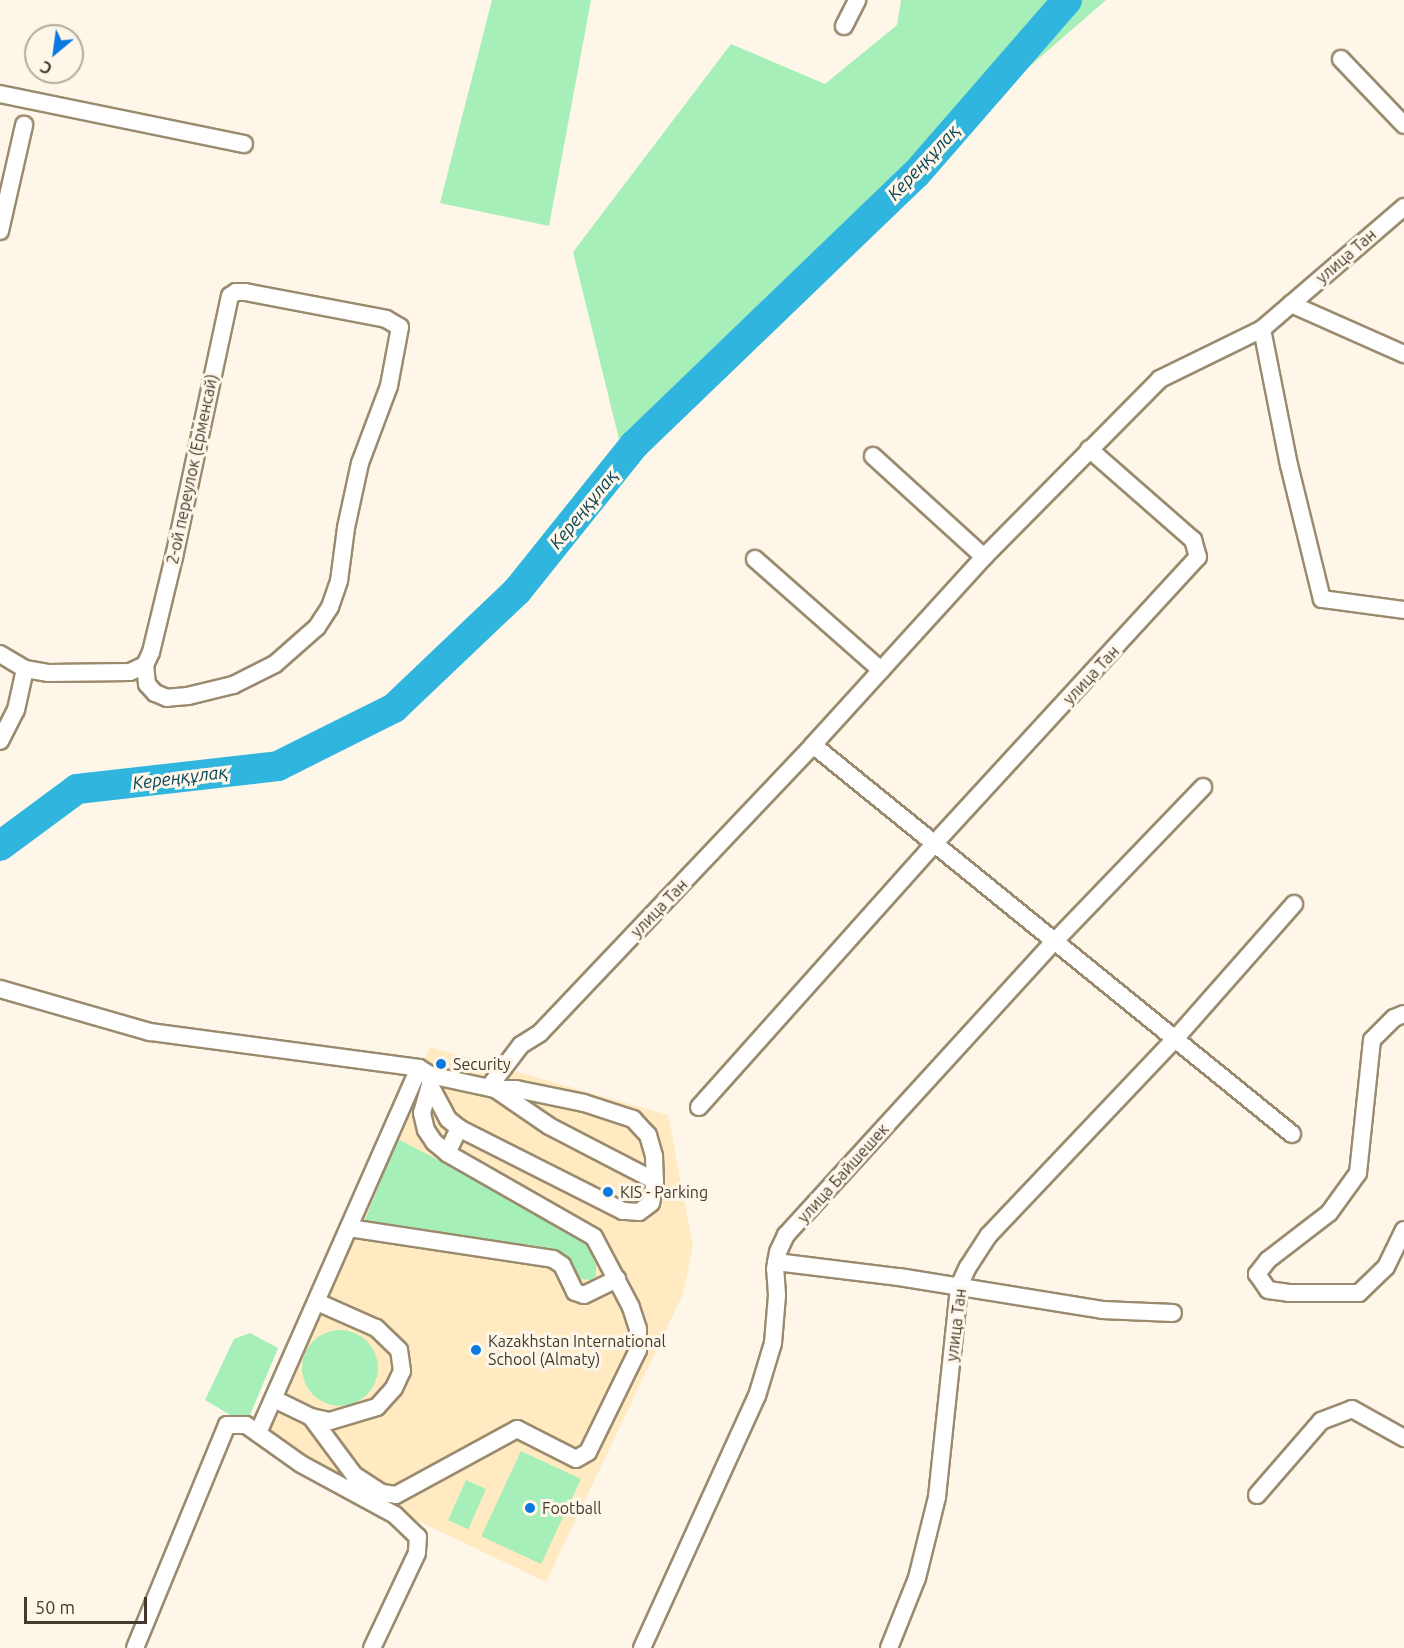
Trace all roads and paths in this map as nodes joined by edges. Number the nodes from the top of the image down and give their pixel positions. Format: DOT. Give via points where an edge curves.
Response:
graph roads {
  1 [pos="857,0"];
  2 [pos="844,26"];
  3 [pos="1341,59"];
  4 [pos="0,94"];
  5 [pos="24,125"];
  6 [pos="1404,125"];
  7 [pos="244,144"];
  8 [pos="1404,207"];
  9 [pos="0,231"];
  10 [pos="1291,304"];
  11 [pos="1262,329"];
  12 [pos="1404,354"];
  13 [pos="1089,449"];
  14 [pos="873,456"];
  15 [pos="984,556"];
  16 [pos="754,559"];
  17 [pos="1404,610"];
  18 [pos="0,654"];
  19 [pos="145,665"];
  20 [pos="25,669"];
  21 [pos="881,670"];
  22 [pos="0,741"];
  23 [pos="813,745"];
  24 [pos="1203,788"];
  25 [pos="933,845"];
  26 [pos="1294,904"];
  27 [pos="1054,942"];
  28 [pos="0,989"];
  29 [pos="1404,1014"];
  30 [pos="1175,1039"];
  31 [pos="426,1076"];
  32 [pos="492,1088"];
  33 [pos="699,1107"];
  34 [pos="459,1128"];
  35 [pos="1292,1134"];
  36 [pos="447,1154"];
  37 [pos="655,1181"];
  38 [pos="349,1228"];
  39 [pos="1404,1230"];
  40 [pos="776,1262"];
  41 [pos="617,1279"];
  42 [pos="959,1286"];
  43 [pos="317,1302"];
  44 [pos="1173,1313"];
  45 [pos="274,1399"];
  46 [pos="311,1417"];
  47 [pos="258,1433"];
  48 [pos="1404,1438"];
  49 [pos="1257,1495"];
  50 [pos="135,1648"];
  51 [pos="372,1648"];
  52 [pos="642,1648"];
  53 [pos="889,1648"];
  1 -- 2 [label="street"];
  3 -- 6 [label="street"];
  4 -- 7 [label="street"];
  5 -- 9 [label="street"];
  8 -- 10 [label="street, улица Тан"];
  10 -- 11 [label="street, улица Тан"];
  10 -- 12 [label="street"];
  11 -- 13 [label="street, улица Тан" via="1160,379"];
  11 -- 17 [label="street" via="1289,465 1322,599"];
  13 -- 15 [label="street, улица Тан"];
  13 -- 25 [label="street, улица Тан" via="1193,540 1198,557"];
  14 -- 15 [label="street"];
  15 -- 21 [label="street, улица Тан"];
  16 -- 21 [label="street"];
  18 -- 20 [label="street"];
  19 -- 19 [label="street, 2-ой переулок (Ерменсай)" via="174,556 230,296 244,292 386,319 400,327 389,386 360,463 339,581 330,607 317,627 275,664 233,685 188,696 166,698 154,693 147,684"];
  19 -- 20 [label="street" via="130,672 85,674"];
  20 -- 22 [label="street" via="16,710"];
  21 -- 23 [label="street, улица Тан"];
  23 -- 25 [label="street"];
  23 -- 32 [label="street, улица Тан" via="540,1033 521,1045"];
  24 -- 27 [label="street, улица Байшешек"];
  25 -- 27 [label="street"];
  25 -- 33 [label="street, улица Тан"];
  26 -- 30 [label="street, улица Тан"];
  27 -- 30 [label="street"];
  27 -- 40 [label="street, улица Байшешек" via="786,1235"];
  28 -- 31 [label="street" via="150,1032"];
  29 -- 39 [label="street" via="1394,1018 1372,1040 1358,1173 1329,1213 1268,1260 1257,1274 1268,1290 1359,1293 1386,1267"];
  30 -- 35 [label="street"];
  30 -- 42 [label="street, улица Тан" via="989,1235"];
  31 -- 32 [label="street"];
  31 -- 34 [label="street" via="448,1119"];
  31 -- 36 [label="street" via="422,1113 426,1130"];
  31 -- 38 [label="street"];
  32 -- 37 [label="street" via="549,1126"];
  32 -- 37 [label="street" via="585,1103 633,1119 648,1135"];
  34 -- 36 [label="street"];
  34 -- 37 [label="street" via="623,1211 639,1212 651,1203"];
  36 -- 41 [label="street" via="594,1238"];
  38 -- 41 [label="street" via="553,1258 562,1265 575,1292 584,1295"];
  38 -- 43 [label="street"];
  40 -- 42 [label="street"];
  40 -- 52 [label="street, улица Байшешек" via="773,1343 757,1396"];
  41 -- 46 [label="street" via="638,1329 638,1350 588,1452 576,1459 517,1428 396,1495 382,1492 354,1475"];
  42 -- 44 [label="street" via="1102,1310"];
  42 -- 53 [label="street, улица Тан" via="937,1497 917,1578"];
  43 -- 45 [label="street"];
  43 -- 46 [label="street" via="376,1328 399,1350 402,1371 394,1388 377,1407 330,1421"];
  45 -- 46 [label="street"];
  45 -- 47 [label="street"];
  47 -- 50 [label="street" via="246,1425 227,1425"];
  47 -- 51 [label="street" via="301,1464 395,1515 418,1537 417,1553"];
  48 -- 49 [label="street" via="1352,1409 1321,1421"];
}
